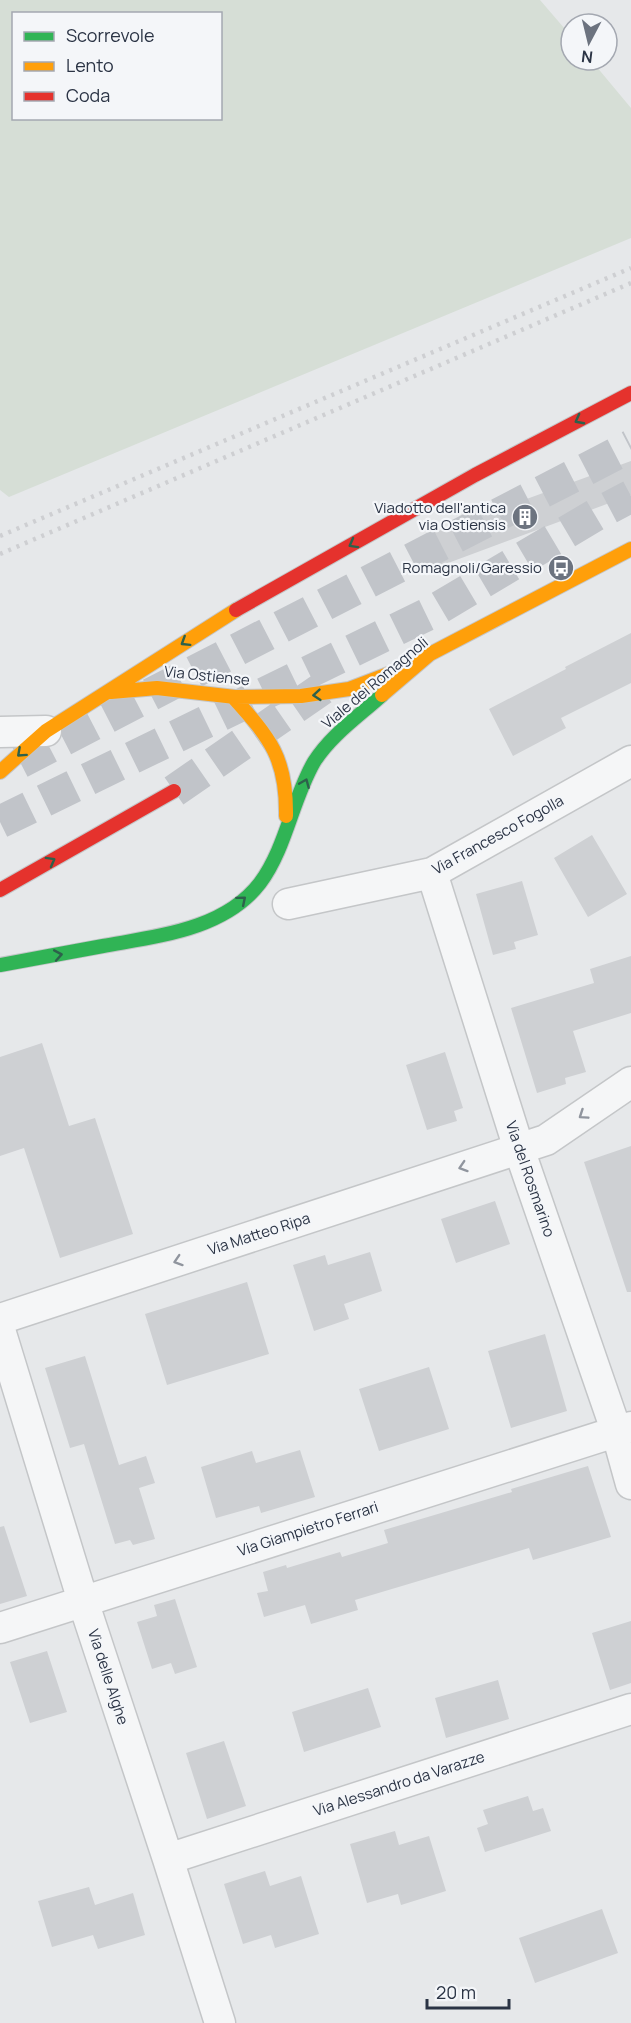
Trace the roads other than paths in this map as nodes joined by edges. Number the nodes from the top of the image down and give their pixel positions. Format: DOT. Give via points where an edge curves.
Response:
graph roads {
  1 [pos="631,393"];
  2 [pos="631,549"];
  3 [pos="430,654"];
  4 [pos="102,694"];
  5 [pos="233,697"];
  6 [pos="46,730"];
  7 [pos="0,732"];
  8 [pos="631,761"];
  9 [pos="0,772"];
  10 [pos="174,791"];
  11 [pos="283,837"];
  12 [pos="432,873"];
  13 [pos="0,890"];
  14 [pos="288,904"];
  15 [pos="0,965"];
  16 [pos="631,1082"];
  17 [pos="519,1149"];
  18 [pos="0,1319"];
  19 [pos="0,1330"];
  20 [pos="623,1429"];
  21 [pos="631,1484"];
  22 [pos="83,1601"];
  23 [pos="0,1628"];
  24 [pos="631,1709"];
  25 [pos="168,1858"];
  26 [pos="220,2023"];
  1 -- 4 [label="main road, one-way" via="253,599"];
  2 -- 3 [label="main road, Viale dei Romagnoli"];
  3 -- 5 [label="main road, Via Ostiense, one-way" via="372,682 335,693"];
  11 -- 3 [label="main road, Viale dei Romagnoli, one-way" via="322,752"];
  4 -- 5 [label="main road, Via Ostiense" via="147,687"];
  4 -- 6 [label="main road, Via Ostiense"];
  5 -- 11 [label="main road, Viale dei Romagnoli" via="260,726 284,768 287,795"];
  6 -- 7 [label="street"];
  6 -- 9 [label="main road, Via Ostiense, one-way"];
  8 -- 12 [label="street, Via Francesco Fogolla"];
  13 -- 10 [label="main road, one-way"];
  15 -- 11 [label="main road, Viale dei Romagnoli, one-way" via="160,936 201,924 250,894 270,866"];
  12 -- 14 [label="street, Via Francesco Fogolla"];
  12 -- 17 [label="street, Via del Rosmarino"];
  16 -- 17 [label="street, Via Matteo Ripa, one-way" via="546,1140"];
  17 -- 18 [label="street, Via Matteo Ripa, one-way"];
  17 -- 20 [label="street, Via del Rosmarino"];
  19 -- 22 [label="street, Via delle Alghe"];
  20 -- 21 [label="street, Via del Rosmarino"];
  20 -- 22 [label="street, Via Giampietro Ferrari"];
  22 -- 23 [label="street, Via Giampietro Ferrari"];
  22 -- 25 [label="street, Via delle Alghe"];
  24 -- 25 [label="street, Via Alessandro da Varazze"];
  25 -- 26 [label="street, Via delle Alghe"];
}
